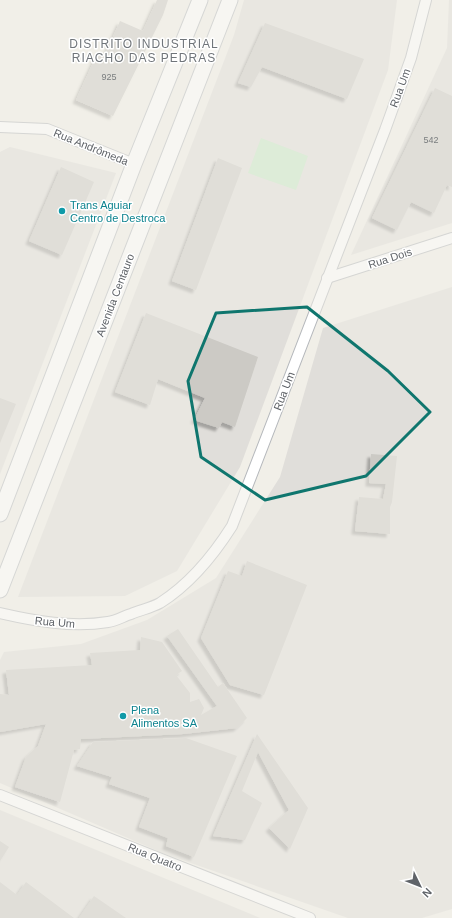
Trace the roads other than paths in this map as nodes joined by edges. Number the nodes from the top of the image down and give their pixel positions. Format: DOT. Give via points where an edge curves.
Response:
graph roads {
  1 [pos="200,0"];
  2 [pos="230,0"];
  3 [pos="426,0"];
  4 [pos="0,127"];
  5 [pos="134,164"];
  6 [pos="452,238"];
  7 [pos="327,278"];
  8 [pos="0,514"];
  9 [pos="0,590"];
  10 [pos="0,613"];
  11 [pos="0,796"];
  12 [pos="310,918"];
  1 -- 5 [label="street"];
  2 -- 9 [label="street, Avenida Centauro"];
  3 -- 7 [label="street, Rua Um" via="411,58"];
  4 -- 5 [label="street, Rua Andrômeda" via="47,130"];
  5 -- 8 [label="street"];
  6 -- 7 [label="street, Rua Dois"];
  7 -- 10 [label="street, Rua Um" via="232,526 206,563 159,603 109,622 74,624 33,620"];
  11 -- 12 [label="street, Rua Quatro"];
}
